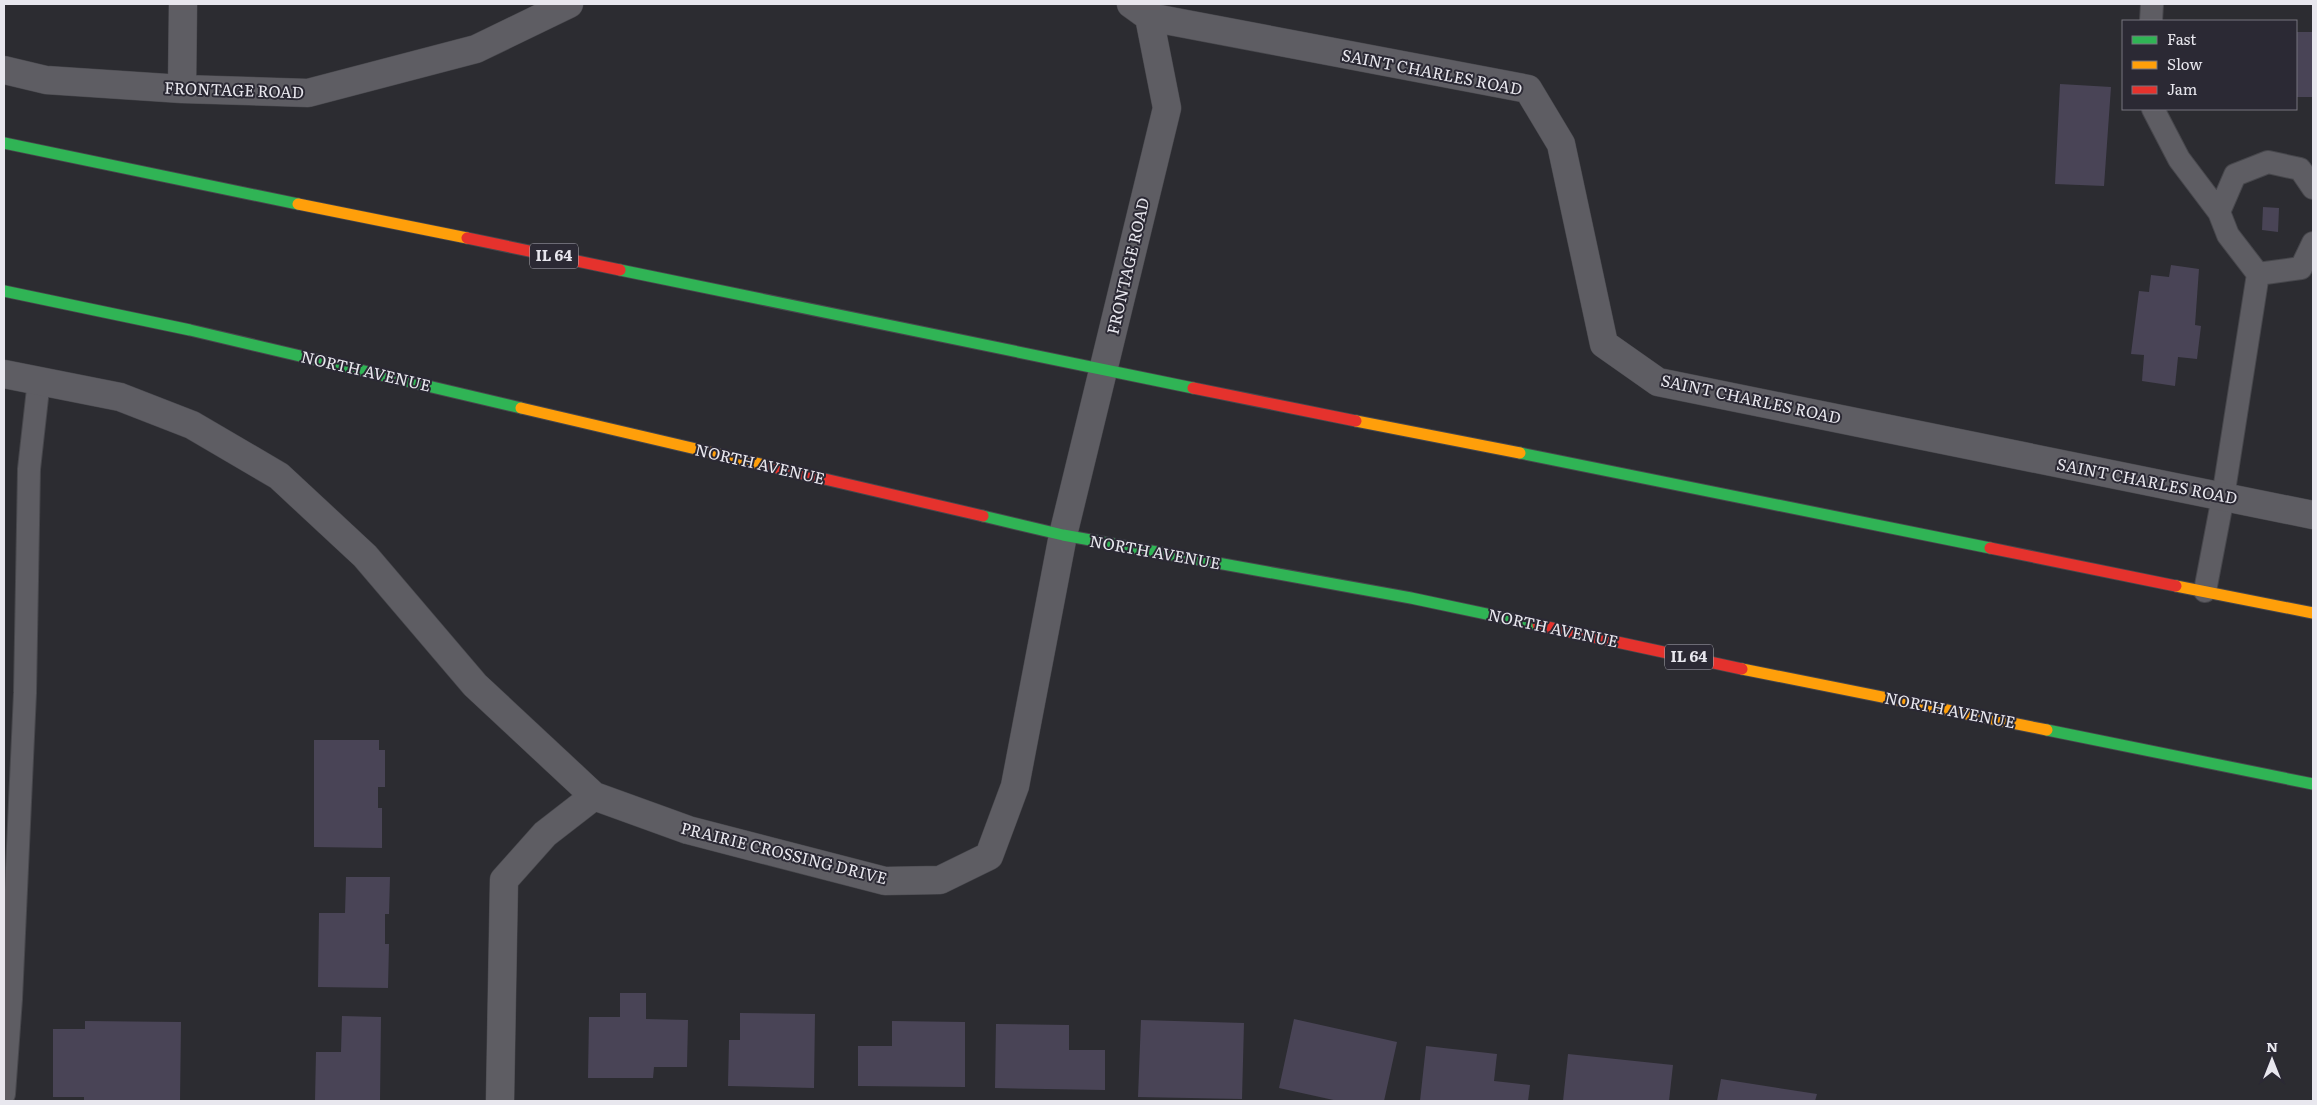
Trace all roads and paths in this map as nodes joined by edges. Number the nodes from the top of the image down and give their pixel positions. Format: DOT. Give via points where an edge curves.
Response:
graph roads {
  1 [pos="183,4"];
  2 [pos="569,4"];
  3 [pos="2152,4"];
  4 [pos="1140,10"];
  5 [pos="2151,20"];
  6 [pos="4,70"];
  7 [pos="182,89"];
  8 [pos="2154,110"];
  9 [pos="4,143"];
  10 [pos="2313,188"];
  11 [pos="2219,212"];
  12 [pos="2313,243"];
  13 [pos="2258,274"];
  14 [pos="2307,275"];
  15 [pos="4,290"];
  16 [pos="1105,370"];
  17 [pos="4,374"];
  18 [pos="39,380"];
  19 [pos="2223,496"];
  20 [pos="2313,515"];
  21 [pos="1063,535"];
  22 [pos="2205,591"];
  23 [pos="2313,613"];
  24 [pos="2313,784"];
  25 [pos="594,796"];
  26 [pos="4,1094"];
  27 [pos="500,1101"];
  1 -- 7 [label="street"];
  2 -- 7 [label="street, FRONTAGE ROAD" via="476,48 308,93"];
  3 -- 5 [label="lane"];
  4 -- 16 [label="street, FRONTAGE ROAD" via="1167,108"];
  4 -- 19 [label="street, SAINT CHARLES ROAD" via="1528,89 1560,144 1604,344 1658,382"];
  6 -- 7 [label="street, FRONTAGE ROAD" via="46,80"];
  8 -- 11 [label="lane" via="2179,159"];
  9 -- 16 [label="main road, IL 64"];
  10 -- 11 [label="lane" via="2300,169 2268,162 2235,176"];
  11 -- 13 [label="lane" via="2228,235"];
  12 -- 14 [label="lane"];
  13 -- 14 [label="lane"];
  13 -- 19 [label="lane"];
  15 -- 21 [label="main road, NORTH AVENUE / IL 64" via="190,330"];
  16 -- 21 [label="street, FRONTAGE ROAD"];
  16 -- 22 [label="main road, IL 64"];
  17 -- 18 [label="street"];
  18 -- 25 [label="street" via="120,397 192,425 279,476 364,556 475,685"];
  18 -- 26 [label="lane" via="29,469 25,693"];
  19 -- 20 [label="street, SAINT CHARLES ROAD"];
  19 -- 22 [label="lane"];
  21 -- 24 [label="main road, NORTH AVENUE / IL 64" via="1412,598 1718,664"];
  21 -- 25 [label="street, PRAIRIE CROSSING DRIVE" via="1015,786 989,856 940,880 885,881 688,830"];
  22 -- 23 [label="main road, IL 64"];
  25 -- 27 [label="street" via="545,834 504,880"];
}
